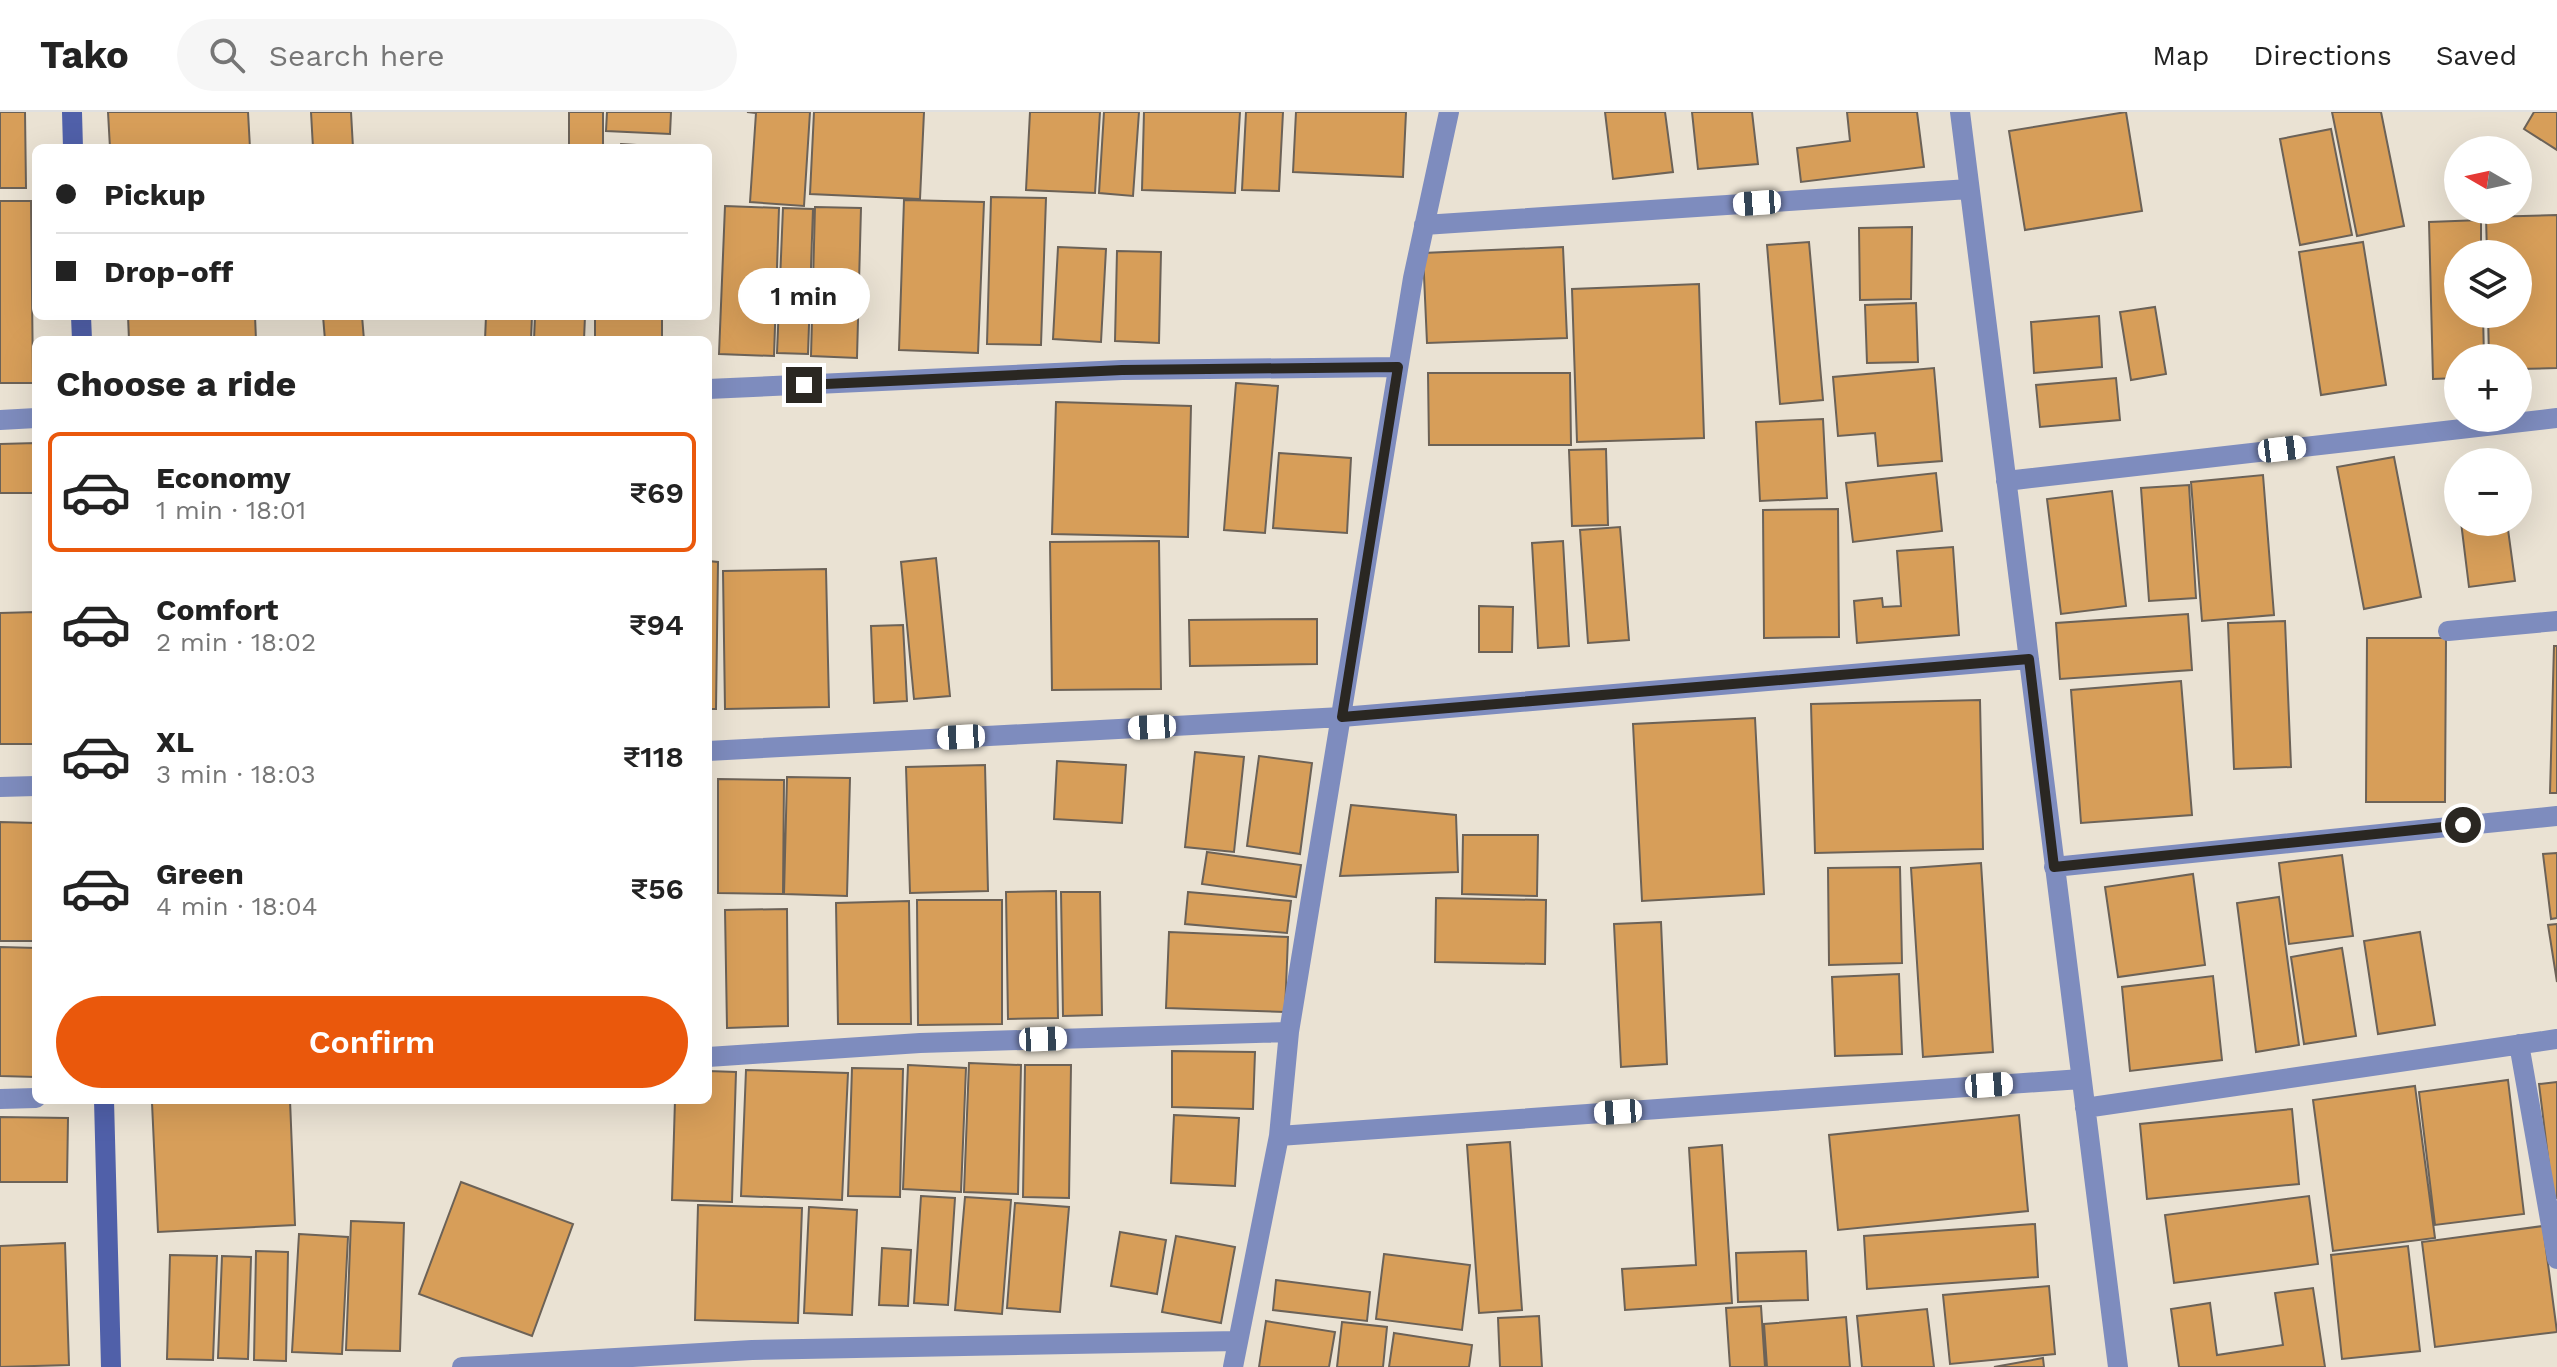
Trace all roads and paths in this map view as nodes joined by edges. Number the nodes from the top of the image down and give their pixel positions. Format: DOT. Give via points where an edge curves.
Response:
graph roads {
  1 [pos="72,112"];
  2 [pos="1449,112"];
  3 [pos="1960,112"];
  4 [pos="73,144"];
  5 [pos="1969,189"];
  6 [pos="1424,225"];
  7 [pos="1398,367"];
  8 [pos="712,389"];
  9 [pos="32,418"];
  10 [pos="2557,418"];
  11 [pos="0,420"];
  12 [pos="2006,481"];
  13 [pos="2557,621"];
  14 [pos="2448,631"];
  15 [pos="2029,659"];
  16 [pos="1342,717"];
  17 [pos="712,751"];
  18 [pos="32,786"];
  19 [pos="0,787"];
  20 [pos="2557,816"];
  21 [pos="2054,867"];
  22 [pos="1289,1032"];
  23 [pos="2557,1039"];
  24 [pos="2519,1044"];
  25 [pos="712,1057"];
  26 [pos="2081,1079"];
  27 [pos="32,1098"];
  28 [pos="0,1099"];
  29 [pos="104,1104"];
  30 [pos="2085,1108"];
  31 [pos="1279,1136"];
  32 [pos="2554,1224"];
  33 [pos="2557,1259"];
  34 [pos="1237,1341"];
  35 [pos="111,1367"];
  36 [pos="462,1367"];
  37 [pos="1233,1367"];
  38 [pos="2118,1367"];
  1 -- 4 [label="street"];
  2 -- 6 [label="street"];
  3 -- 5 [label="street"];
  5 -- 6 [label="street"];
  5 -- 12 [label="street"];
  6 -- 7 [label="street"];
  7 -- 8 [label="street" via="1122,370"];
  7 -- 16 [label="street"];
  9 -- 11 [label="street"];
  10 -- 12 [label="street"];
  12 -- 15 [label="street"];
  13 -- 14 [label="street"];
  15 -- 16 [label="street"];
  15 -- 21 [label="street"];
  16 -- 17 [label="street"];
  16 -- 22 [label="street"];
  18 -- 19 [label="street"];
  20 -- 21 [label="street"];
  21 -- 26 [label="street"];
  22 -- 25 [label="street" via="920,1043"];
  22 -- 31 [label="street"];
  23 -- 24 [label="street"];
  24 -- 30 [label="street"];
  24 -- 32 [label="street"];
  26 -- 30 [label="street"];
  26 -- 31 [label="street"];
  27 -- 28 [label="street"];
  29 -- 35 [label="street"];
  30 -- 38 [label="street"];
  31 -- 34 [label="street"];
  32 -- 33 [label="street"];
  34 -- 36 [label="street" via="752,1350"];
  34 -- 37 [label="street"];
}
